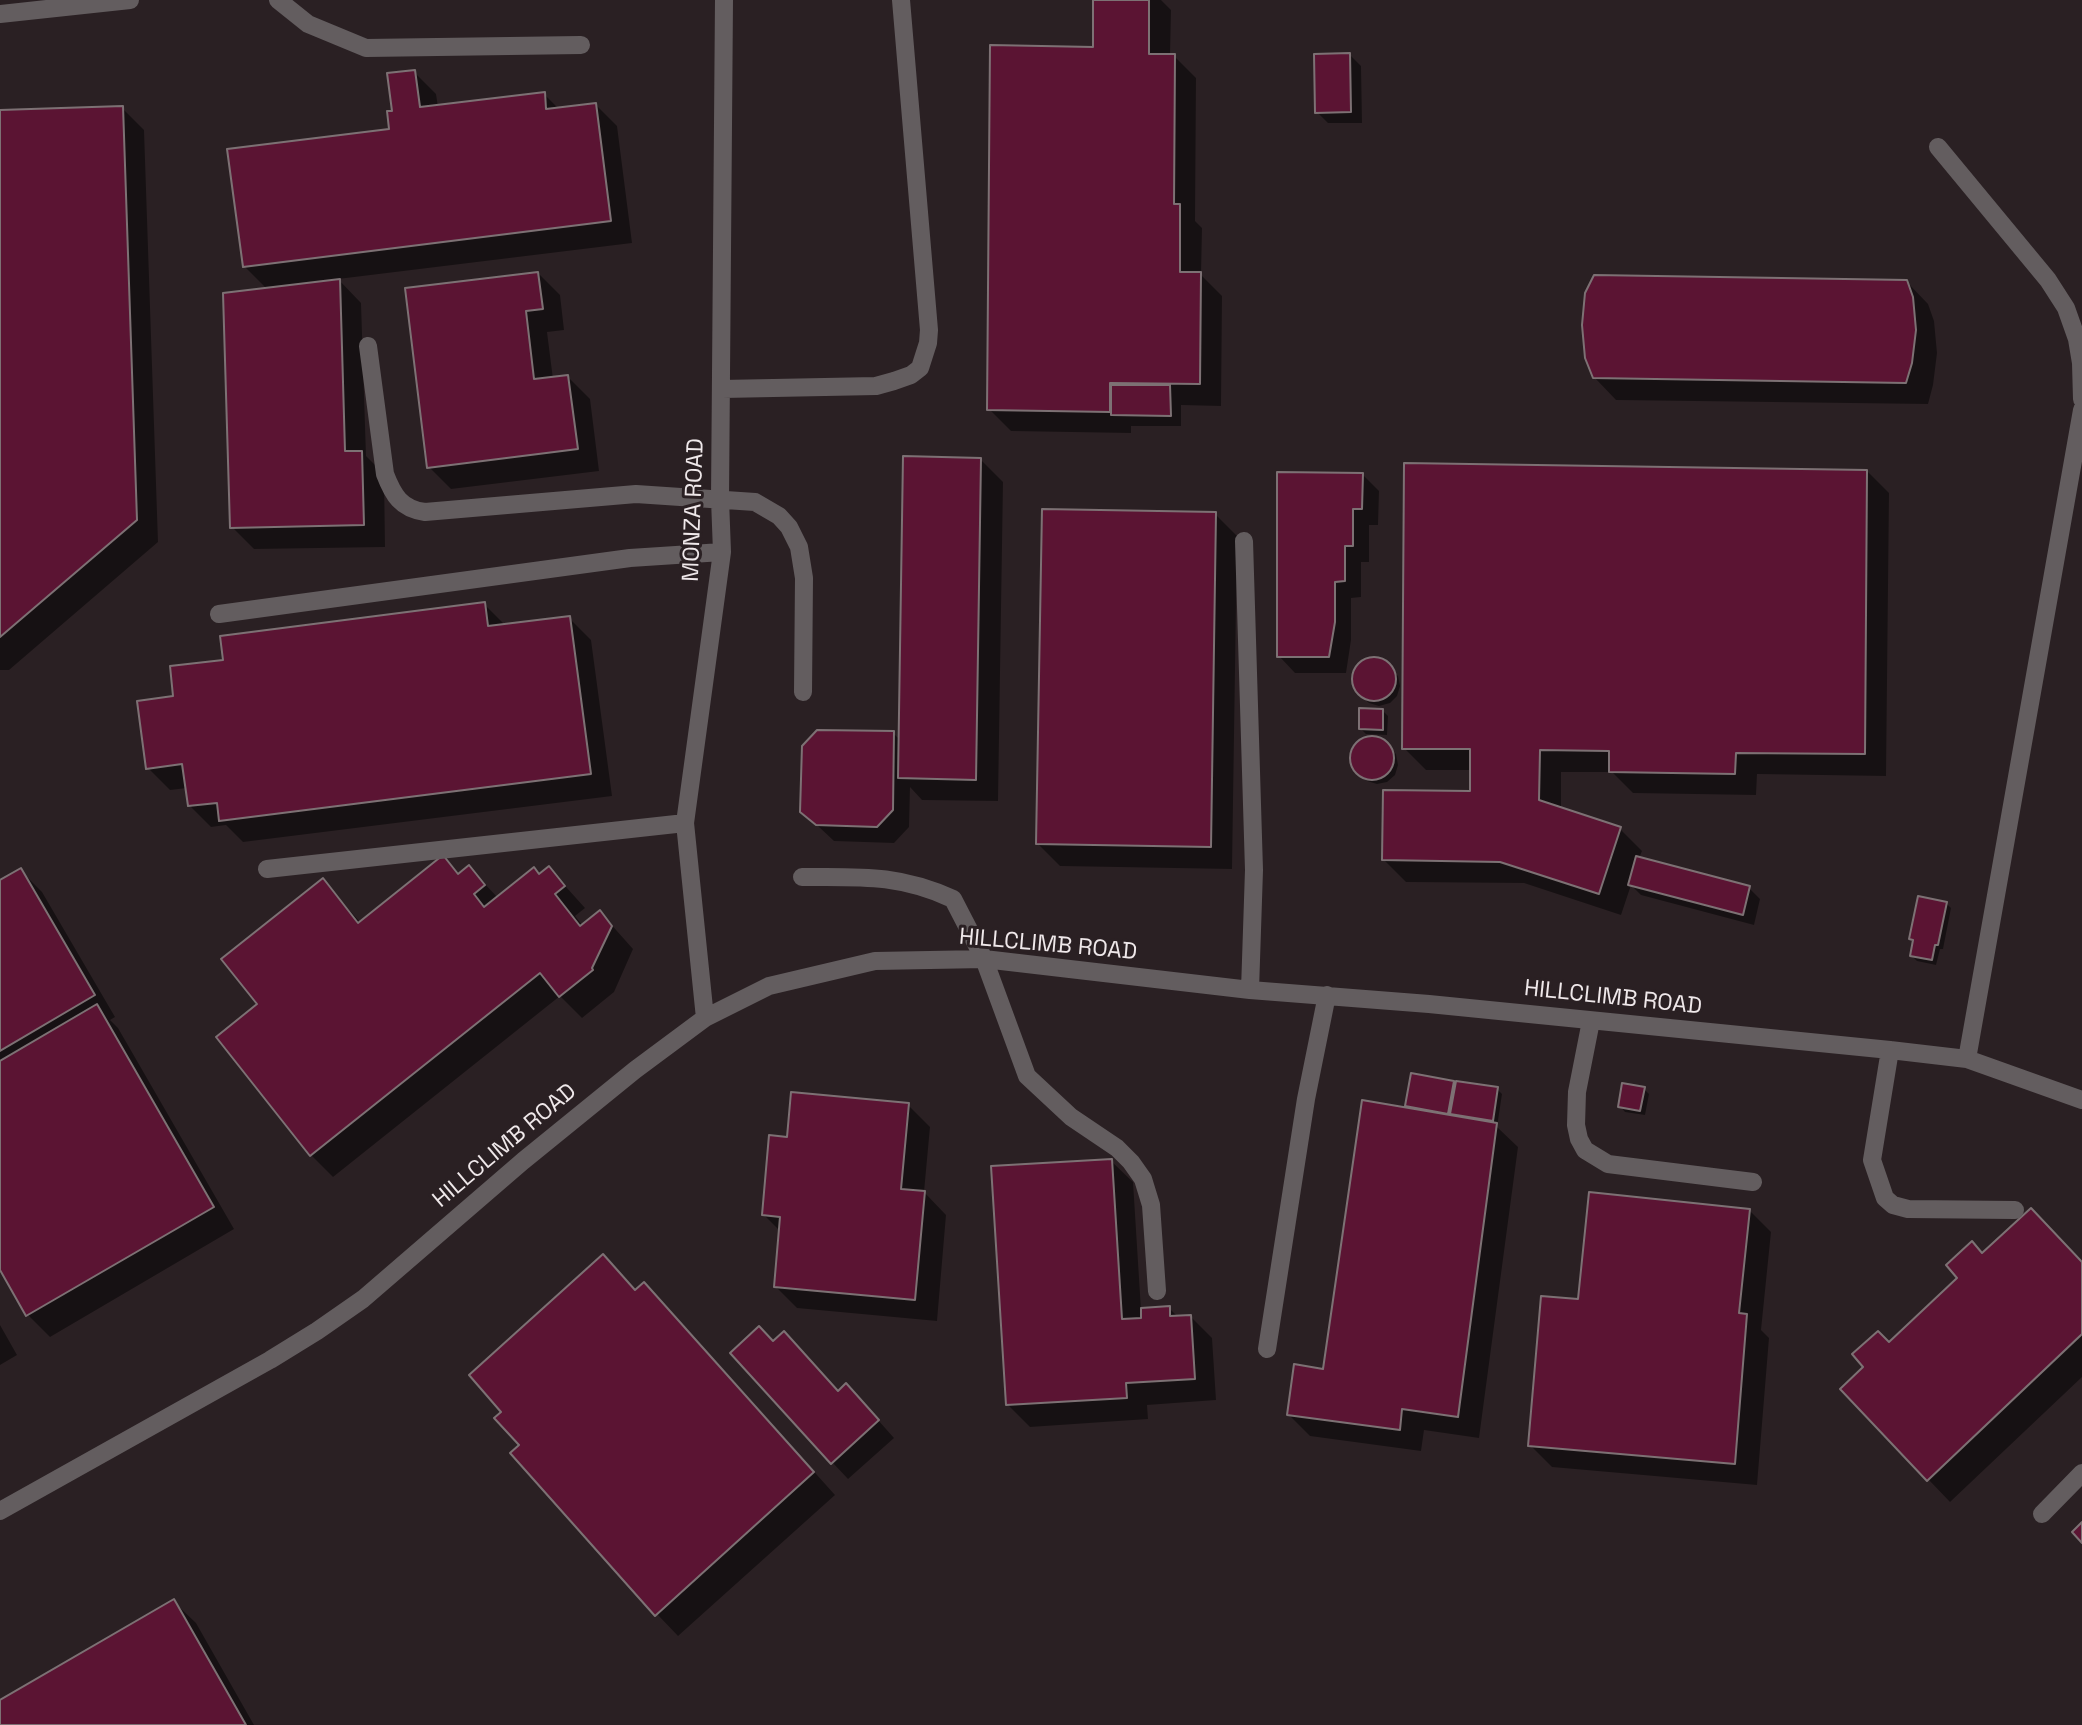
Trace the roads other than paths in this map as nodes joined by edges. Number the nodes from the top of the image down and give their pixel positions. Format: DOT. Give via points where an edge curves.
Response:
graph roads {
  1 [pos="130,0"];
  2 [pos="278,0"];
  3 [pos="724,0"];
  4 [pos="901,0"];
  5 [pos="0,14"];
  6 [pos="581,45"];
  7 [pos="1938,147"];
  8 [pos="368,346"];
  9 [pos="722,389"];
  10 [pos="2082,399"];
  11 [pos="2082,410"];
  12 [pos="720,499"];
  13 [pos="1244,541"];
  14 [pos="722,552"];
  15 [pos="219,614"];
  16 [pos="803,692"];
  17 [pos="685,823"];
  18 [pos="267,869"];
  19 [pos="802,877"];
  20 [pos="984,959"];
  21 [pos="1250,990"];
  22 [pos="1327,995"];
  23 [pos="705,1018"];
  24 [pos="1591,1021"];
  25 [pos="1890,1050"];
  26 [pos="1967,1059"];
  27 [pos="2082,1100"];
  28 [pos="1753,1182"];
  29 [pos="2015,1210"];
  30 [pos="1157,1291"];
  31 [pos="1267,1349"];
  32 [pos="2082,1473"];
  33 [pos="0,1511"];
  34 [pos="2042,1514"];
  1 -- 5 [label="street"];
  2 -- 6 [label="street" via="308,24 366,48"];
  3 -- 9 [label="street, MONZA ROAD"];
  4 -- 9 [label="street" via="929,330 924,360 911,375 876,386"];
  7 -- 10 [label="street" via="2049,280 2066,308 2077,339"];
  8 -- 12 [label="street" via="385,474 392,491 414,511 636,494"];
  9 -- 12 [label="street, MONZA ROAD"];
  11 -- 26 [label="street"];
  12 -- 14 [label="street, MONZA ROAD"];
  12 -- 16 [label="street" via="755,502 779,516 799,547 804,578"];
  13 -- 21 [label="street" via="1254,870"];
  14 -- 15 [label="street" via="630,558"];
  14 -- 17 [label="street, MONZA ROAD"];
  17 -- 18 [label="street"];
  17 -- 23 [label="street, MONZA ROAD"];
  19 -- 20 [label="street" via="882,877 920,885 953,899"];
  20 -- 21 [label="street, HILLCLIMB ROAD"];
  20 -- 23 [label="street, HILLCLIMB ROAD" via="875,961 769,986"];
  20 -- 30 [label="street" via="1027,1076 1071,1117 1117,1149 1143,1179 1151,1205"];
  21 -- 22 [label="street, HILLCLIMB ROAD"];
  22 -- 24 [label="street, HILLCLIMB ROAD"];
  22 -- 31 [label="street"];
  23 -- 33 [label="street, HILLCLIMB ROAD" via="533,1153 363,1299 317,1331"];
  24 -- 25 [label="street, HILLCLIMB ROAD"];
  24 -- 28 [label="street" via="1577,1092 1576,1125 1586,1150 1608,1164"];
  25 -- 26 [label="street, HILLCLIMB ROAD"];
  25 -- 29 [label="street" via="1872,1160 1885,1198 1908,1209"];
  26 -- 27 [label="street, HILLCLIMB ROAD"];
  32 -- 34 [label="street"];
}
